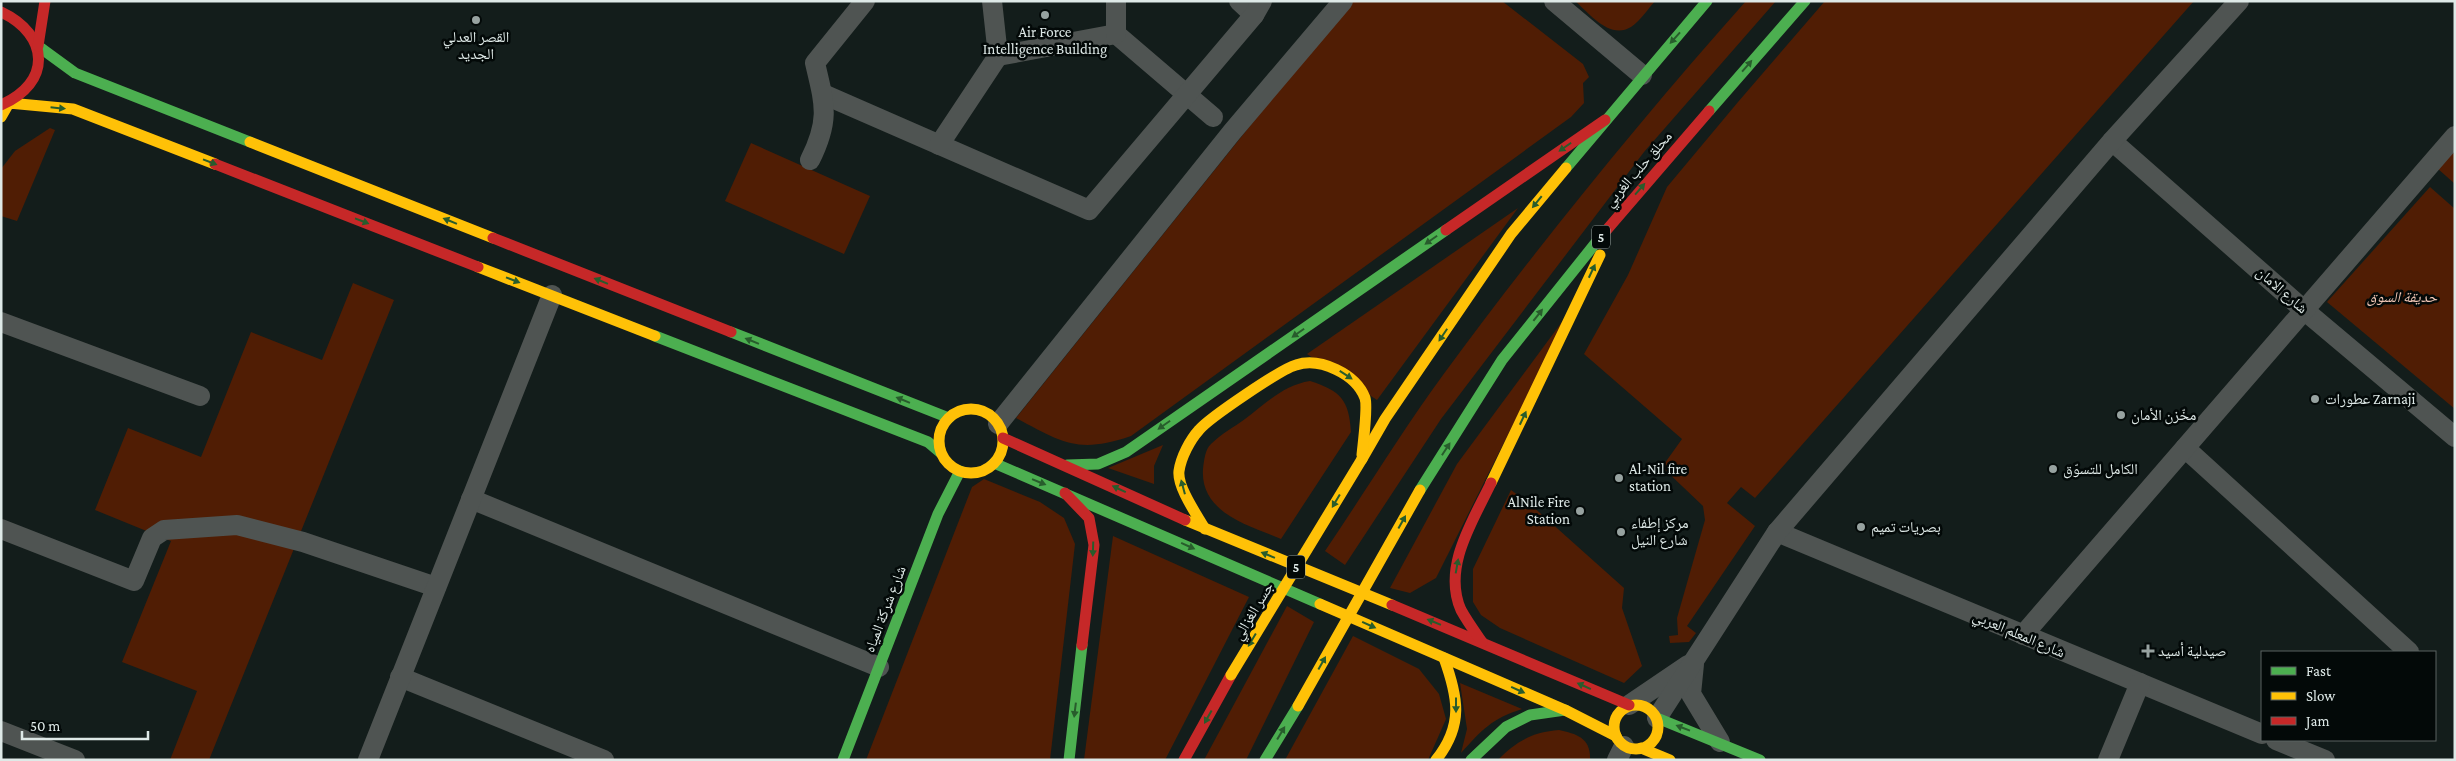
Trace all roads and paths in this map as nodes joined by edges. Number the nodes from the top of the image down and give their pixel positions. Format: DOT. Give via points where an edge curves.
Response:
graph roads {
  1 [pos="45,1"];
  2 [pos="864,1"];
  3 [pos="992,1"];
  4 [pos="1116,1"];
  5 [pos="1239,1"];
  6 [pos="1343,1"];
  7 [pos="1554,1"];
  8 [pos="1708,1"];
  9 [pos="1804,1"];
  10 [pos="2239,1"];
  11 [pos="1258,8"];
  12 [pos="1,12"];
  13 [pos="1116,34"];
  14 [pos="38,46"];
  15 [pos="998,56"];
  16 [pos="1642,75"];
  17 [pos="822,94"];
  18 [pos="1188,94"];
  19 [pos="5,104"];
  20 [pos="1,117"];
  21 [pos="1213,117"];
  22 [pos="1605,120"];
  23 [pos="2455,136"];
  24 [pos="2112,141"];
  25 [pos="939,144"];
  26 [pos="810,160"];
  27 [pos="1621,211"];
  28 [pos="552,295"];
  29 [pos="2304,310"];
  30 [pos="1,322"];
  31 [pos="200,396"];
  32 [pos="949,418"];
  33 [pos="1000,431"];
  34 [pos="2455,437"];
  35 [pos="2185,448"];
  36 [pos="941,453"];
  37 [pos="1362,459"];
  38 [pos="994,463"];
  39 [pos="1067,465"];
  40 [pos="960,471"];
  41 [pos="1065,492"];
  42 [pos="472,499"];
  43 [pos="1,529"];
  44 [pos="1205,530"];
  45 [pos="1777,532"];
  46 [pos="436,587"];
  47 [pos="2023,635"];
  48 [pos="1482,642"];
  49 [pos="2407,651"];
  50 [pos="1444,658"];
  51 [pos="1694,662"];
  52 [pos="879,668"];
  53 [pos="400,678"];
  54 [pos="2140,683"];
  55 [pos="1629,705"];
  56 [pos="1565,710"];
  57 [pos="1657,718"];
  58 [pos="1,731"];
  59 [pos="2261,734"];
  60 [pos="2278,741"];
  61 [pos="1720,742"];
  62 [pos="1624,748"];
  63 [pos="75,760"];
  64 [pos="368,760"];
  65 [pos="604,760"];
  66 [pos="843,760"];
  67 [pos="1069,760"];
  68 [pos="1184,760"];
  69 [pos="1265,760"];
  70 [pos="1436,760"];
  71 [pos="1471,760"];
  72 [pos="1670,760"];
  73 [pos="1760,760"];
  74 [pos="2108,760"];
  75 [pos="2325,760"];
  1 -- 14 [label="main road"];
  2 -- 17 [label="street" via="815,63"];
  3 -- 15 [label="street"];
  4 -- 13 [label="street"];
  5 -- 11 [label="street"];
  6 -- 33 [label="street" via="1226,139"];
  7 -- 16 [label="street"];
  8 -- 16 [label="main road, 5, one-way"];
  27 -- 9 [label="main road, محلق حلب الغربي / 5, one-way"];
  10 -- 24 [label="street"];
  11 -- 18 [label="street"];
  12 -- 14 [label="main road" via="24,23"];
  13 -- 15 [label="street"];
  13 -- 18 [label="street"];
  14 -- 19 [label="main road" via="37,74 31,86 21,96"];
  32 -- 14 [label="main road, one-way" via="75,74"];
  15 -- 25 [label="street"];
  16 -- 22 [label="main road, 5"];
  17 -- 25 [label="street"];
  17 -- 26 [label="street" via="825,120"];
  18 -- 21 [label="street"];
  18 -- 25 [label="street" via="1089,210"];
  19 -- 20 [label="main road"];
  19 -- 28 [label="main road, one-way" via="73,109"];
  22 -- 37 [label="main road, 5, one-way" via="1511,234"];
  22 -- 39 [label="main road, one-way" via="1126,452 1098,464"];
  23 -- 29 [label="street"];
  24 -- 29 [label="street, شارع الامان"];
  24 -- 45 [label="street"];
  48 -- 27 [label="main road, one-way" via="1460,611 1454,579 1459,551"];
  69 -- 27 [label="main road, محلق حلب الغربي / 5, one-way, bridge" via="1420,490 1502,360"];
  28 -- 36 [label="main road" via="928,442"];
  28 -- 42 [label="street"];
  29 -- 34 [label="street, شارع الامان"];
  29 -- 35 [label="street"];
  30 -- 31 [label="street"];
  32 -- 33 [label="main road" via="975,409 992,417"];
  32 -- 36 [label="main road" via="940,434"];
  33 -- 38 [label="main road" via="1002,447"];
  33 -- 39 [label="main road"];
  35 -- 47 [label="street"];
  35 -- 49 [label="street"];
  36 -- 40 [label="main road"];
  44 -- 37 [label="main road, one-way" via="1185,494 1179,472 1186,450 1198,429 1273,376 1297,364 1327,365 1350,376 1364,399"];
  37 -- 68 [label="main road, جسر الغزالي / 5, one-way, bridge"];
  38 -- 40 [label="main road" via="978,472"];
  38 -- 41 [label="main road, one-way"];
  44 -- 39 [label="main road, one-way"];
  40 -- 52 [label="main road, شارع شركة المياه" via="938,514"];
  41 -- 50 [label="main road, one-way"];
  41 -- 67 [label="main road, one-way" via="1089,518 1094,545"];
  42 -- 46 [label="street"];
  42 -- 52 [label="street"];
  43 -- 46 [label="street" via="134,581 152,538 164,530 237,525 303,542"];
  48 -- 44 [label="main road, one-way"];
  45 -- 47 [label="street, شارع المعلم العربي"];
  45 -- 51 [label="street"];
  46 -- 53 [label="street"];
  47 -- 54 [label="street, شارع المعلم العربي"];
  55 -- 48 [label="main road, one-way"];
  50 -- 56 [label="main road, one-way"];
  50 -- 70 [label="main road, one-way" via="1456,688 1456,727 1447,748"];
  51 -- 55 [label="street"];
  51 -- 57 [label="street"];
  51 -- 61 [label="street" via="1691,694"];
  52 -- 66 [label="main road, شارع شركة المياه"];
  53 -- 64 [label="street"];
  53 -- 65 [label="street"];
  54 -- 59 [label="street, شارع المعلم العربي"];
  54 -- 74 [label="street"];
  55 -- 57 [label="main road" via="1642,705"];
  55 -- 62 [label="main road" via="1622,709 1614,722"];
  56 -- 62 [label="main road"];
  56 -- 71 [label="main road" via="1530,715 1506,727"];
  61 -- 57 [label="main road, one-way"];
  57 -- 62 [label="main road" via="1659,726 1654,740"];
  58 -- 63 [label="street"];
  60 -- 75 [label="street"];
  61 -- 73 [label="main road"];
  62 -- 72 [label="main road"];
}
